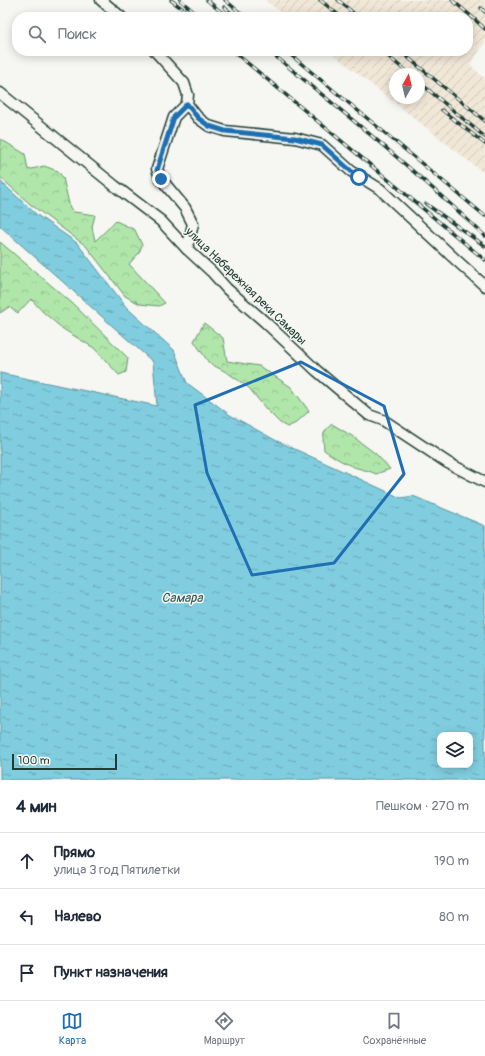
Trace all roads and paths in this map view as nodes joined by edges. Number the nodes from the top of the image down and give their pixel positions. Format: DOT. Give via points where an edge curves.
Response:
graph roads {
  1 [pos="101,0"];
  2 [pos="115,12"];
  3 [pos="160,56"];
  4 [pos="0,93"];
  5 [pos="187,104"];
  6 [pos="187,249"];
  7 [pos="485,286"];
  8 [pos="485,482"];
  1 -- 2 [label="street"];
  3 -- 5 [label="street" via="184,82 188,95"];
  4 -- 6 [label="street, улица Набережная реки Самары" via="161,221"];
  5 -- 6 [label="street" via="174,117 157,170 161,179 185,208 193,224"];
  5 -- 7 [label="street" via="198,118 209,126 225,131 295,138 322,145 351,171 380,189"];
  6 -- 8 [label="street, улица Набережная реки Самары" via="227,289 369,415 383,420 448,463"];
}
